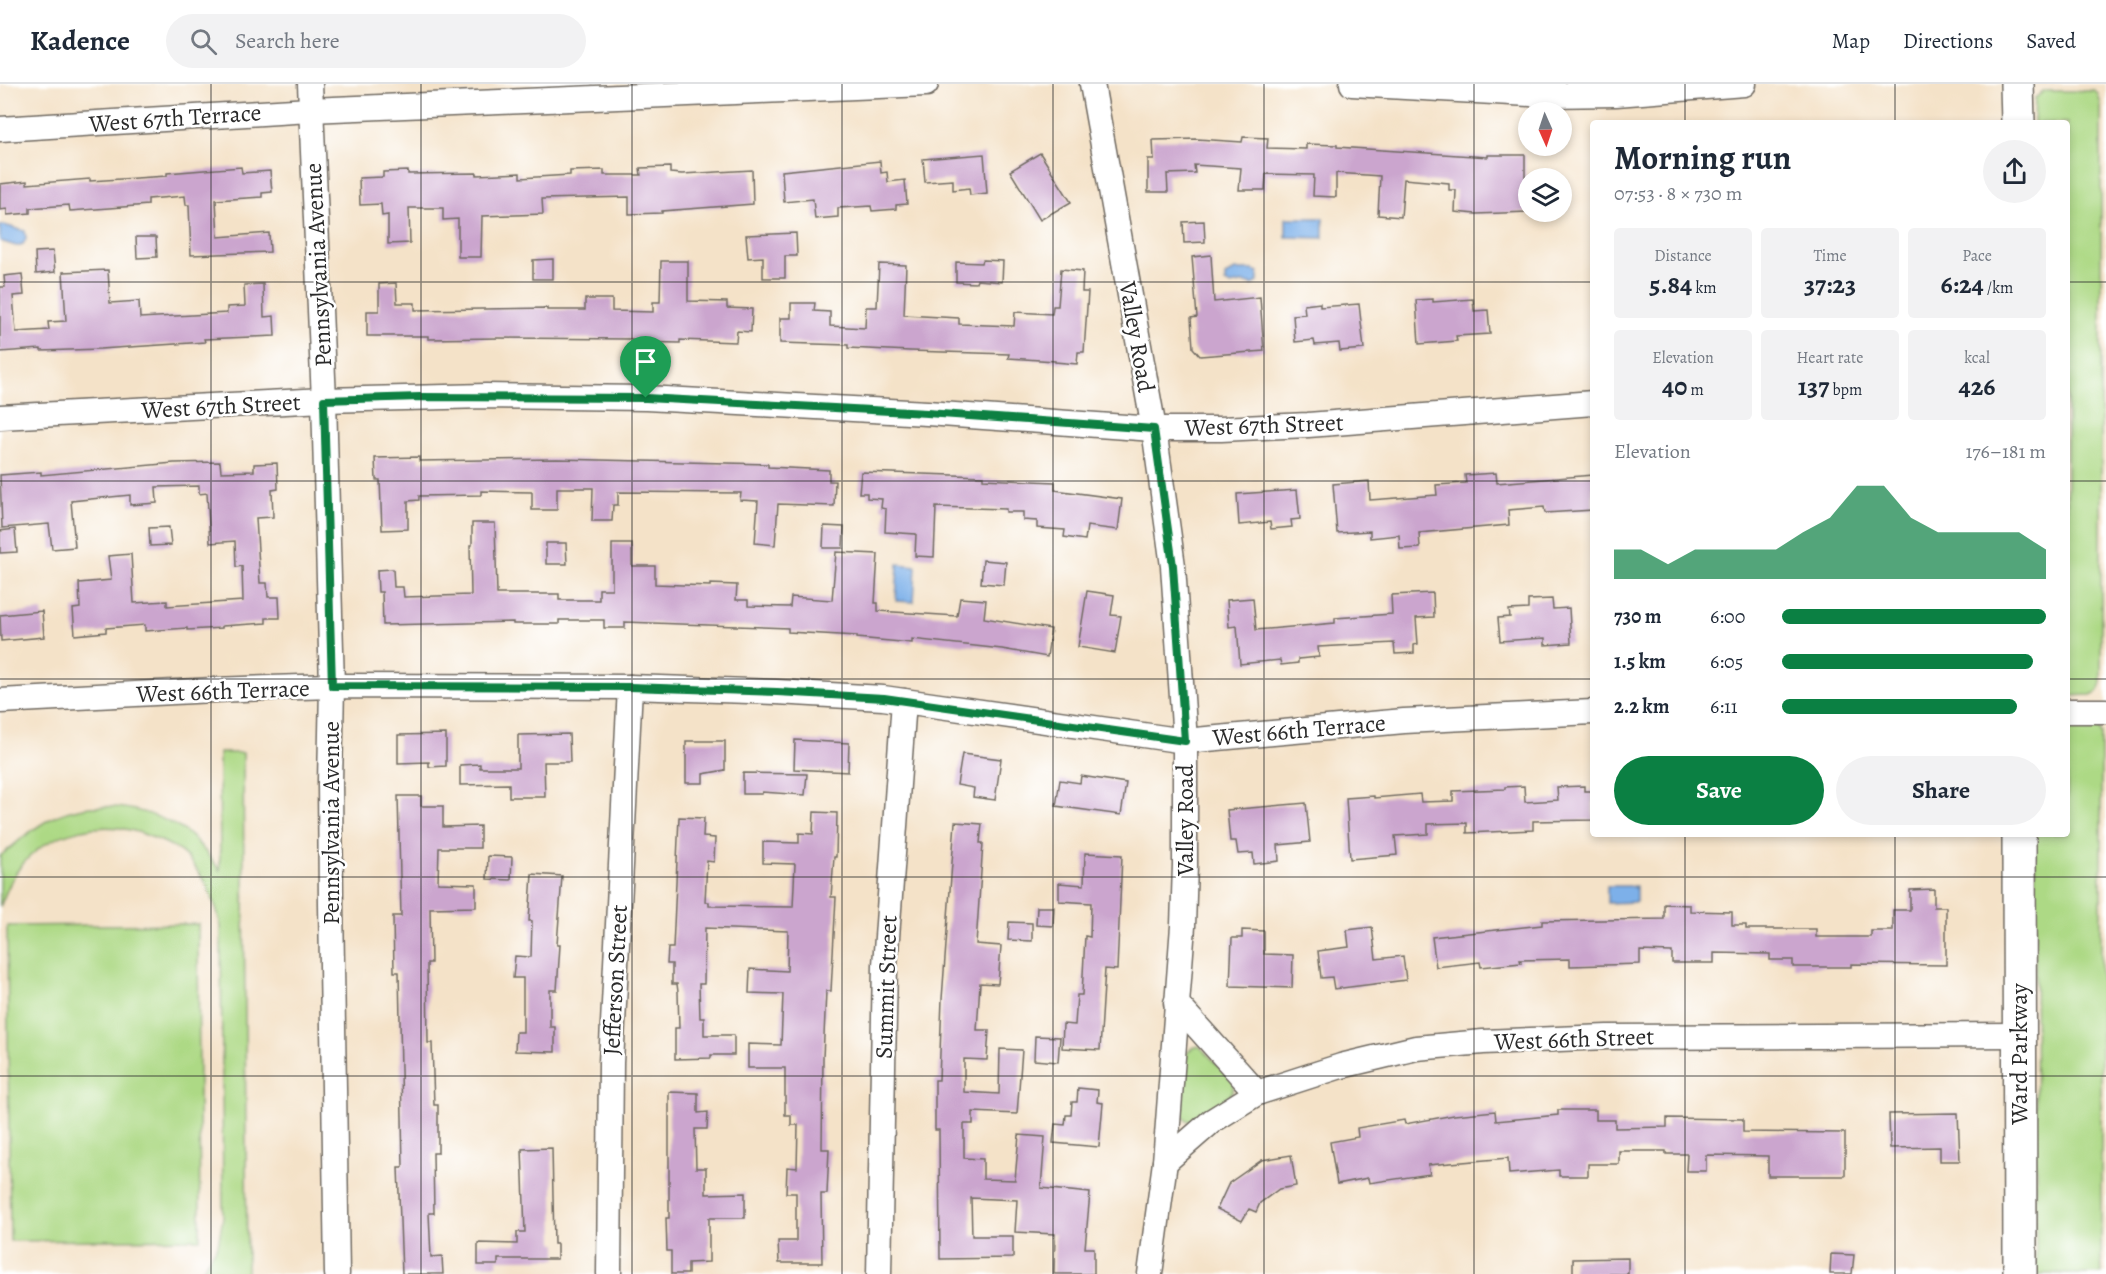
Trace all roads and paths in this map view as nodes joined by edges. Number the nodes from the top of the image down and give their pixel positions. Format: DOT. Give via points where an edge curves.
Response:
graph roads {
  1 [pos="310,84"];
  2 [pos="926,84"];
  3 [pos="1092,84"];
  4 [pos="1352,84"];
  5 [pos="1744,84"];
  6 [pos="2017,84"];
  7 [pos="310,110"];
  8 [pos="2018,120"];
  9 [pos="0,129"];
  10 [pos="324,400"];
  11 [pos="1590,403"];
  12 [pos="0,417"];
  13 [pos="1154,429"];
  14 [pos="332,686"];
  15 [pos="630,687"];
  16 [pos="0,701"];
  17 [pos="904,701"];
  18 [pos="2070,711"];
  19 [pos="2106,711"];
  20 [pos="1590,712"];
  21 [pos="1185,741"];
  22 [pos="2019,837"];
  23 [pos="1176,1003"];
  24 [pos="2019,1035"];
  25 [pos="1257,1093"];
  26 [pos="1165,1162"];
  27 [pos="338,1274"];
  28 [pos="609,1274"];
  29 [pos="879,1274"];
  30 [pos="1150,1274"];
  31 [pos="2020,1274"];
  1 -- 7 [label="street, Pennsylvania Avenue"];
  2 -- 7 [label="street, West 67th Terrace"];
  3 -- 13 [label="street, Valley Road"];
  4 -- 5 [label="street" via="1548,95"];
  6 -- 8 [label="main road"];
  7 -- 9 [label="street, West 67th Terrace"];
  7 -- 10 [label="street, Pennsylvania Avenue"];
  10 -- 12 [label="street, West 67th Street"];
  10 -- 13 [label="street, West 67th Street" via="646,398"];
  10 -- 14 [label="street, Pennsylvania Avenue"];
  11 -- 13 [label="street, West 67th Street" via="1308,425"];
  13 -- 21 [label="street, Valley Road" via="1173,566"];
  14 -- 15 [label="street, West 66th Terrace"];
  14 -- 16 [label="street, West 66th Terrace"];
  14 -- 27 [label="street, Pennsylvania Avenue" via="331,892"];
  15 -- 17 [label="street, West 66th Terrace"];
  15 -- 28 [label="street, Jefferson Street" via="611,1063"];
  17 -- 21 [label="street, West 66th Terrace"];
  17 -- 29 [label="street, Summit Street" via="885,965"];
  18 -- 19 [label="street"];
  20 -- 21 [label="street, West 66th Terrace" via="1404,721"];
  21 -- 23 [label="street, Valley Road" via="1185,875"];
  22 -- 24 [label="main road, Ward Parkway"];
  23 -- 25 [label="street"];
  23 -- 26 [label="street, Valley Road"];
  24 -- 25 [label="street, West 66th Street" via="1607,1036 1483,1042 1416,1048 1341,1066"];
  24 -- 31 [label="main road, Ward Parkway"];
  25 -- 26 [label="street, West 66th Street" via="1212,1121"];
  26 -- 30 [label="street, Valley Road"];
}
